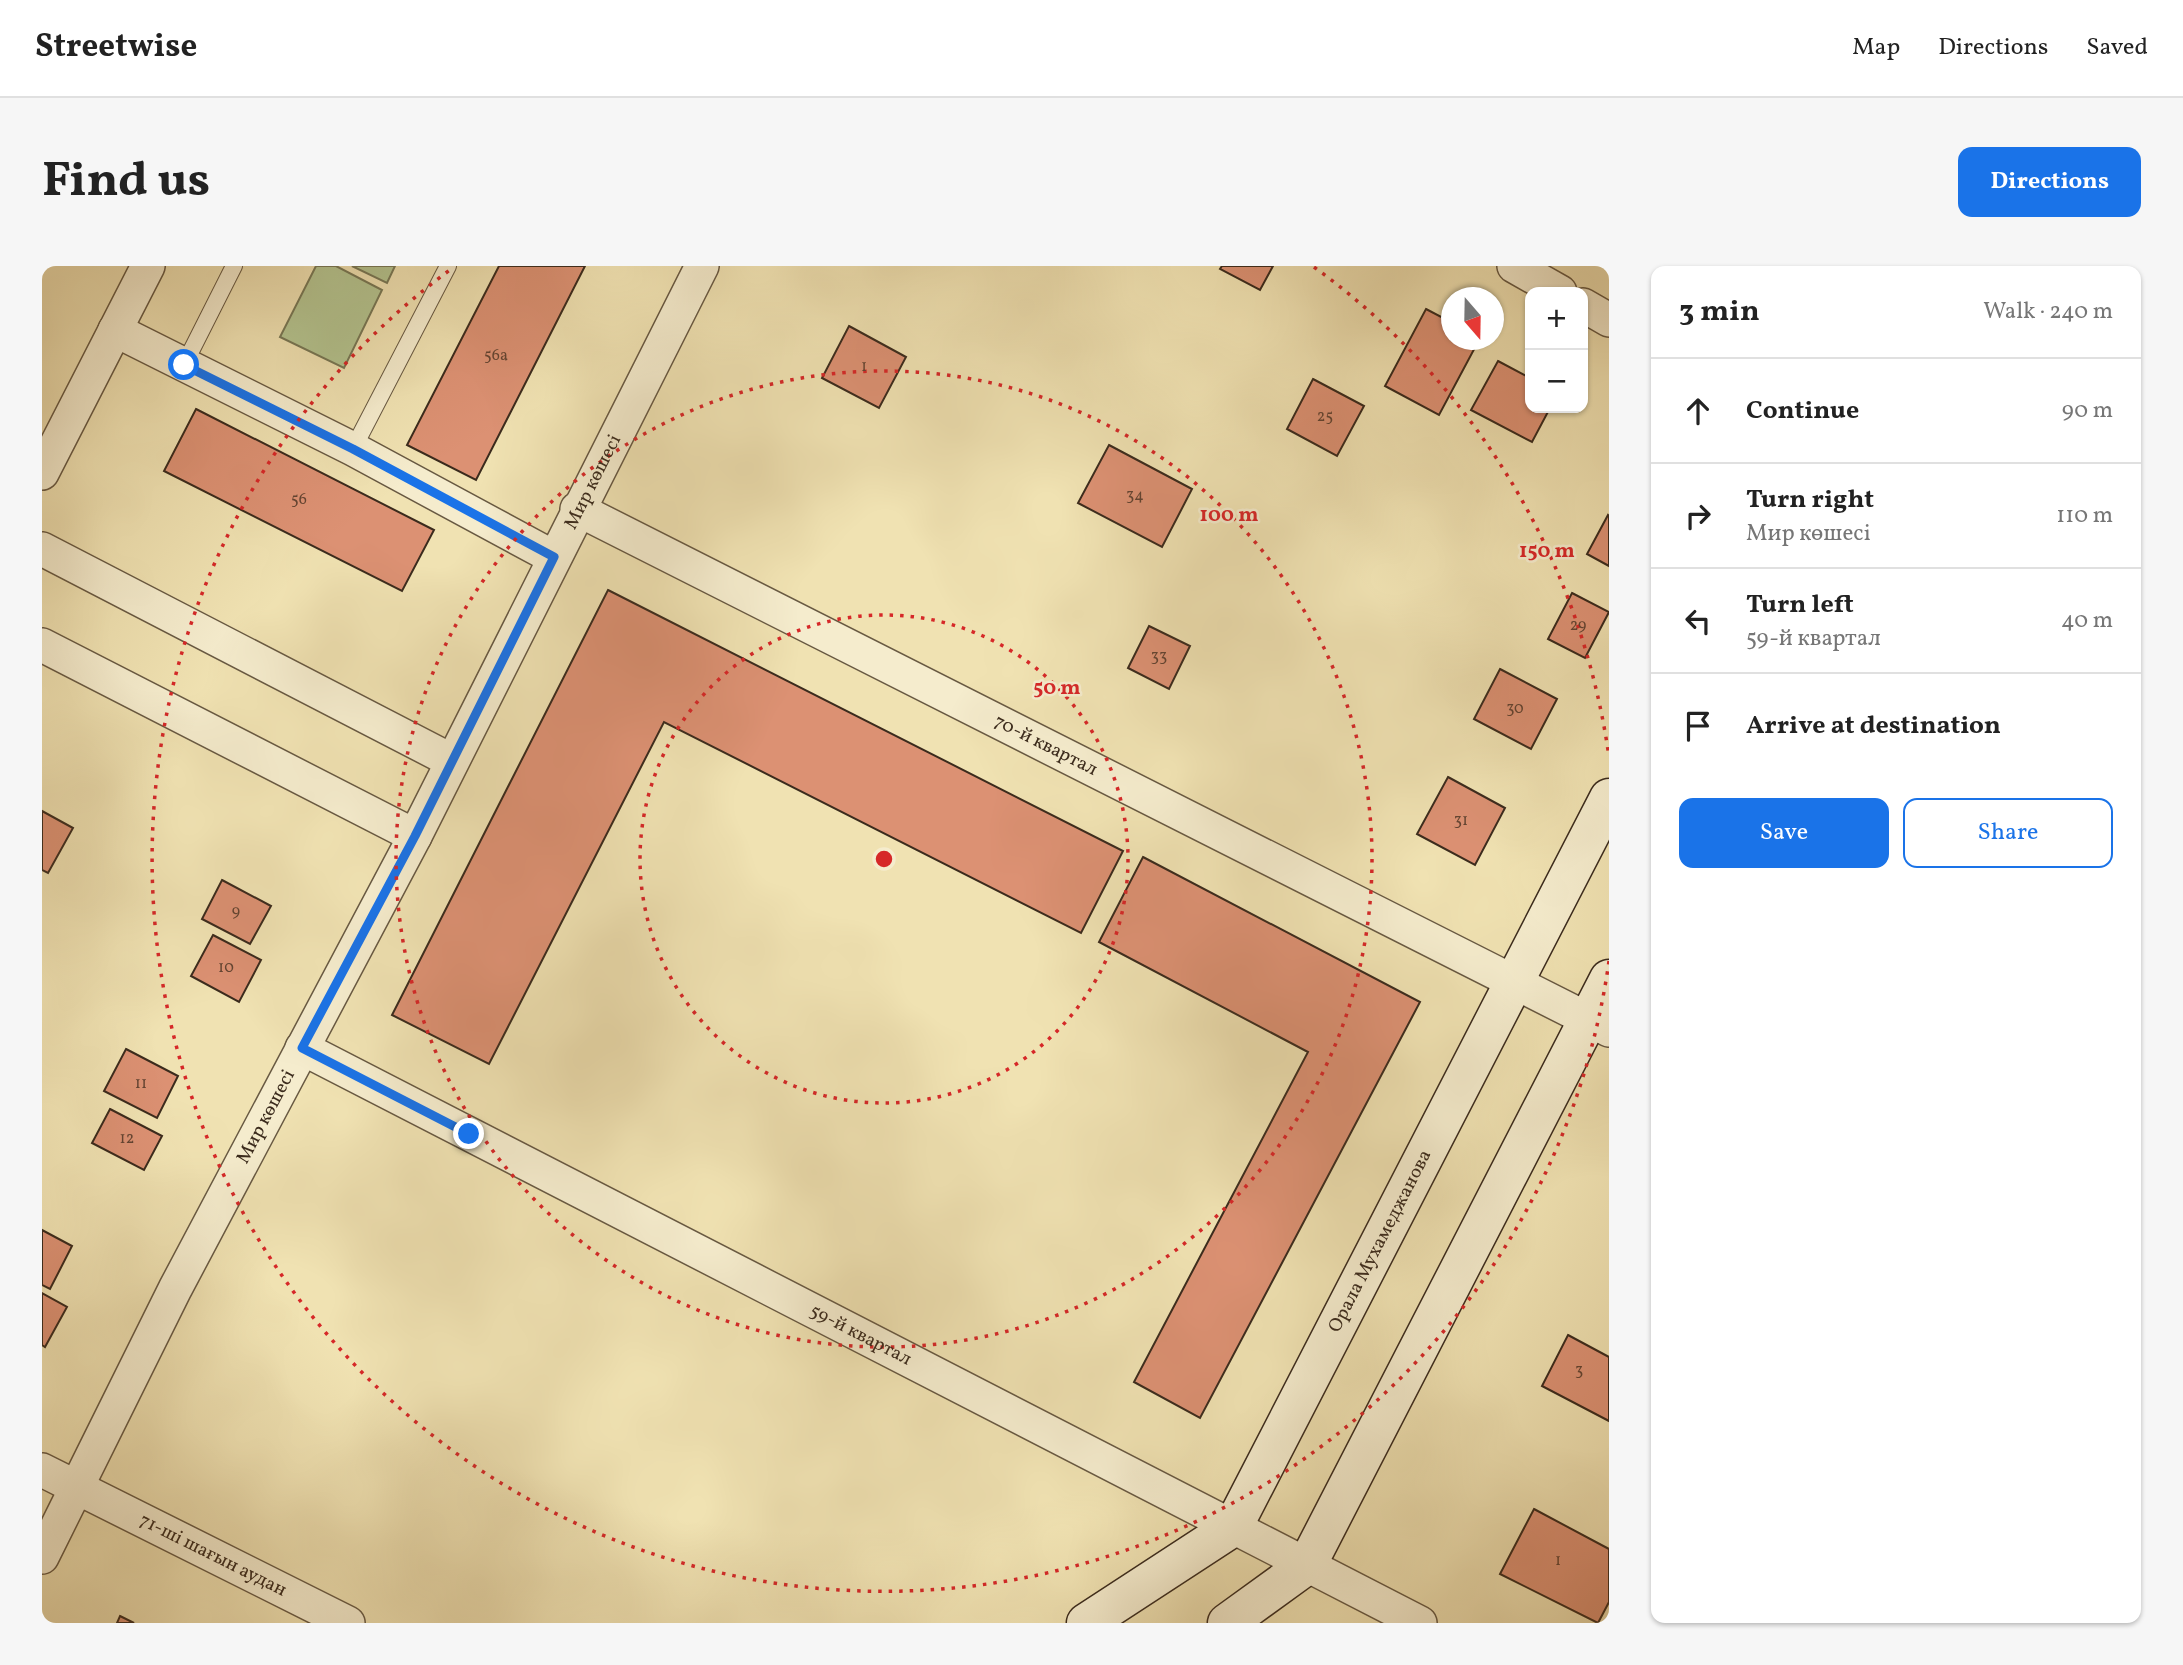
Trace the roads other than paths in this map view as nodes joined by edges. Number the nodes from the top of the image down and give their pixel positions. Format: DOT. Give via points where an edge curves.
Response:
graph roads {
  1 [pos="148,266"];
  2 [pos="233,266"];
  3 [pos="448,266"];
  4 [pos="702,266"];
  5 [pos="1514,266"];
  6 [pos="1551,287"];
  7 [pos="1588,308"];
  8 [pos="1609,320"];
  9 [pos="115,330"];
  10 [pos="184,365"];
  11 [pos="353,449"];
  12 [pos="42,473"];
  13 [pos="577,509"];
  14 [pos="42,549"];
  15 [pos="554,557"];
  16 [pos="42,645"];
  17 [pos="452,761"];
  18 [pos="1609,799"];
  19 [pos="415,836"];
  20 [pos="1609,979"];
  21 [pos="1514,983"];
  22 [pos="1599,1025"];
  23 [pos="302,1048"];
  24 [pos="42,1469"];
  25 [pos="78,1488"];
  26 [pos="1233,1527"];
  27 [pos="42,1557"];
  28 [pos="1307,1565"];
  29 [pos="348,1623"];
  30 [pos="1086,1623"];
  31 [pos="1227,1623"];
  32 [pos="1420,1623"];
  1 -- 9 [label="street"];
  2 -- 10 [label="lane"];
  3 -- 11 [label="lane"];
  4 -- 13 [label="street, Мир көшесі"];
  5 -- 6 [label="street"];
  7 -- 8 [label="street"];
  9 -- 10 [label="street"];
  9 -- 12 [label="street"];
  10 -- 11 [label="street"];
  11 -- 15 [label="street"];
  13 -- 15 [label="street, Мир көшесі"];
  13 -- 21 [label="street, 70-й квартал"];
  14 -- 17 [label="street"];
  15 -- 17 [label="street, Мир көшесі"];
  16 -- 19 [label="street"];
  17 -- 19 [label="street, Мир көшесі"];
  18 -- 21 [label="street, Орала Мухамеджанова"];
  19 -- 23 [label="street, Мир көшесі"];
  20 -- 22 [label="street"];
  21 -- 22 [label="street, 70-й квартал"];
  21 -- 26 [label="street, Орала Мухамеджанова"];
  22 -- 28 [label="street"];
  23 -- 25 [label="street, Мир көшесі"];
  23 -- 26 [label="street, 59-й квартал"];
  24 -- 25 [label="street, 71-ші шағын аудан"];
  25 -- 27 [label="street, Мир көшесі"];
  25 -- 29 [label="street, 71-ші шағын аудан"];
  26 -- 28 [label="street, 59-й квартал"];
  26 -- 30 [label="street, Орала Мухамеджанова"];
  28 -- 31 [label="street"];
  28 -- 32 [label="street, 59-й квартал"];
}
